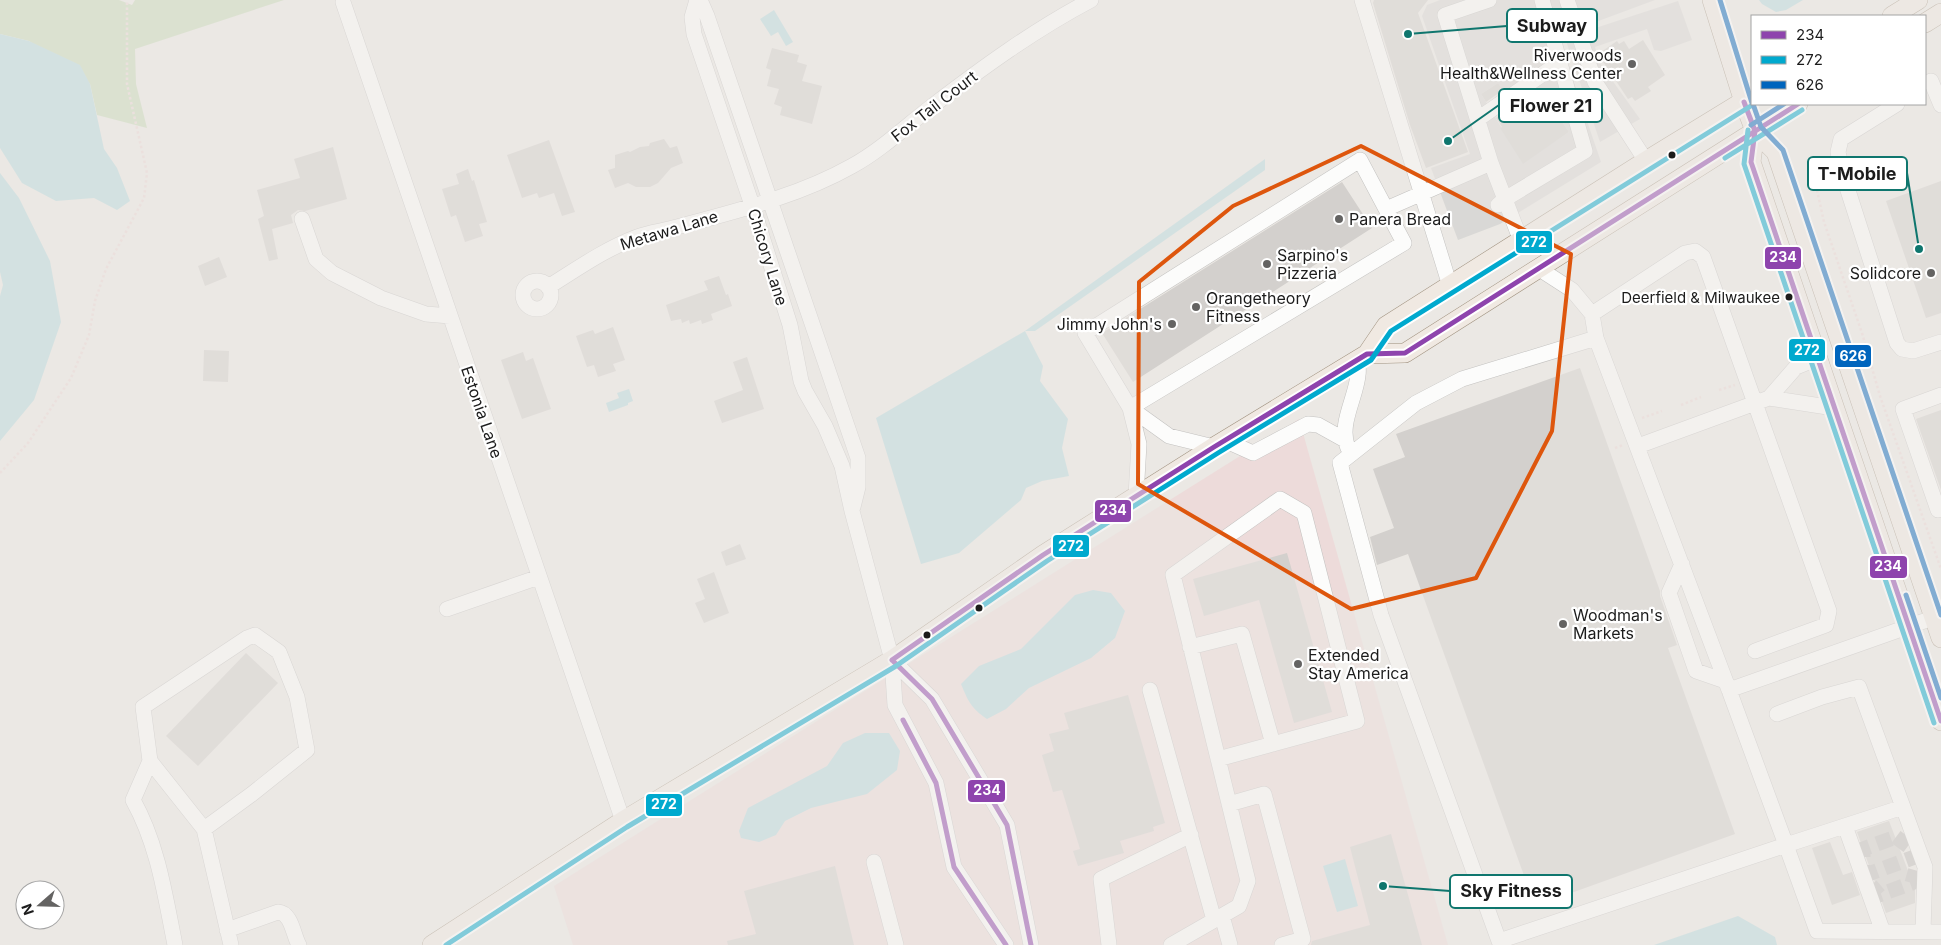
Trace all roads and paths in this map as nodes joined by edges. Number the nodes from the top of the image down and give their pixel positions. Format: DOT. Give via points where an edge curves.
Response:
graph roads {
  1 [pos="127,0"];
  2 [pos="698,0"];
  3 [pos="1091,0"];
  4 [pos="1362,0"];
  5 [pos="1489,0"];
  6 [pos="1542,0"];
  7 [pos="1567,0"];
  8 [pos="1712,0"];
  9 [pos="1918,0"];
  10 [pos="343,2"];
  11 [pos="1941,13"];
  12 [pos="1894,15"];
  13 [pos="1926,22"];
  14 [pos="1560,62"];
  15 [pos="1932,80"];
  16 [pos="1748,99"];
  17 [pos="1796,105"];
  18 [pos="1894,105"];
  19 [pos="1941,105"];
  20 [pos="1478,119"];
  21 [pos="1755,131"];
  22 [pos="1646,161"];
  23 [pos="1491,163"];
  24 [pos="1810,166"];
  25 [pos="1421,193"];
  26 [pos="770,200"];
  27 [pos="1501,202"];
  28 [pos="752,205"];
  29 [pos="1386,209"];
  30 [pos="302,220"];
  31 [pos="1521,241"];
  32 [pos="1538,268"];
  33 [pos="1450,286"];
  34 [pos="548,287"];
  35 [pos="1592,314"];
  36 [pos="450,316"];
  37 [pos="1596,338"];
  38 [pos="1941,342"];
  39 [pos="1362,357"];
  40 [pos="1818,358"];
  41 [pos="837,395"];
  42 [pos="1941,395"];
  43 [pos="1701,397"];
  44 [pos="1769,398"];
  45 [pos="813,403"];
  46 [pos="1681,404"];
  47 [pos="1754,404"];
  48 [pos="1130,408"];
  49 [pos="1834,408"];
  50 [pos="1662,411"];
  51 [pos="1641,419"];
  52 [pos="1219,444"];
  53 [pos="1638,446"];
  54 [pos="1348,447"];
  55 [pos="0,474"];
  56 [pos="1136,496"];
  57 [pos="1941,509"];
  58 [pos="852,511"];
  59 [pos="1682,564"];
  60 [pos="1941,569"];
  61 [pos="539,577"];
  62 [pos="448,609"];
  63 [pos="1937,616"];
  64 [pos="1909,627"];
  65 [pos="1941,638"];
  66 [pos="1190,647"];
  67 [pos="1754,651"];
  68 [pos="892,660"];
  69 [pos="1727,686"];
  70 [pos="1150,690"];
  71 [pos="1777,714"];
  72 [pos="1941,721"];
  73 [pos="1273,744"];
  74 [pos="1218,759"];
  75 [pos="150,761"];
  76 [pos="1229,804"];
  77 [pos="1903,807"];
  78 [pos="623,821"];
  79 [pos="1845,826"];
  80 [pos="204,829"];
  81 [pos="1190,835"];
  82 [pos="1786,845"];
  83 [pos="874,862"];
  84 [pos="1218,918"];
  85 [pos="1884,932"];
  86 [pos="1923,932"];
  87 [pos="1941,934"];
  88 [pos="229,938"];
  89 [pos="1819,938"];
  90 [pos="175,945"];
  91 [pos="299,945"];
  92 [pos="432,945"];
  93 [pos="896,945"];
  94 [pos="1006,945"];
  95 [pos="1030,945"];
  96 [pos="1109,945"];
  97 [pos="1171,945"];
  98 [pos="1230,945"];
  99 [pos="1282,945"];
  100 [pos="1936,945"];
  1 -- 55 [label="path" via="128,84 147,173 144,198 106,269 95,301 89,335 71,378 28,443"];
  2 -- 26 [label="street, Chicory Lane" via="710,25"];
  2 -- 28 [label="street, Chicory Lane" via="692,17 694,34"];
  3 -- 26 [label="street, Fox Tail Court" via="983,67 890,142 853,166 826,180"];
  4 -- 25 [label="street"];
  5 -- 20 [label="street" via="1445,15"];
  6 -- 14 [label="street"];
  7 -- 22 [label="street" via="1595,82"];
  8 -- 16 [label="main road"];
  9 -- 12 [label="main road"];
  10 -- 36 [label="street, Estonia Lane"];
  11 -- 13 [label="main road"];
  14 -- 20 [label="street"];
  14 -- 27 [label="street" via="1584,150"];
  15 -- 19 [label="street"];
  16 -- 21 [label="main road"];
  16 -- 22 [label="main road"];
  17 -- 21 [label="main road"];
  18 -- 38 [label="street" via="1841,139 1838,152 1897,343 1902,349 1913,351"];
  20 -- 23 [label="street"];
  21 -- 32 [label="main road"];
  21 -- 40 [label="main road" via="1751,162"];
  21 -- 63 [label="main road" via="1776,152"];
  22 -- 31 [label="main road"];
  23 -- 25 [label="street"];
  23 -- 27 [label="street"];
  24 -- 60 [label="path" via="1824,222 1880,396"];
  25 -- 29 [label="street"];
  25 -- 33 [label="street"];
  26 -- 28 [label="street, Metawa Lane"];
  26 -- 41 [label="street, Chicory Lane"];
  27 -- 31 [label="street"];
  28 -- 34 [label="street, Metawa Lane" via="639,236 612,247"];
  28 -- 45 [label="street, Chicory Lane" via="790,326 801,381"];
  29 -- 48 [label="street" via="1404,243"];
  29 -- 48 [label="street" via="1360,160 1085,333"];
  30 -- 36 [label="street" via="316,259 332,273 382,298 426,314"];
  31 -- 33 [label="main road"];
  32 -- 35 [label="street" via="1572,290"];
  32 -- 39 [label="main road" via="1405,353"];
  33 -- 39 [label="main road" via="1386,326"];
  35 -- 37 [label="street"];
  35 -- 47 [label="street" via="1685,253 1695,250 1703,257"];
  36 -- 61 [label="street, Estonia Lane"];
  37 -- 53 [label="street"];
  37 -- 54 [label="street" via="1462,379 1416,403"];
  39 -- 52 [label="main road"];
  39 -- 54 [label="street" via="1351,401"];
  40 -- 44 [label="street" via="1796,368"];
  40 -- 49 [label="main road"];
  41 -- 45 [label="street"];
  41 -- 58 [label="street, Chicory Lane" via="858,458 858,487"];
  42 -- 57 [label="street" via="1903,410 1938,510"];
  43 -- 46 [label="path"];
  44 -- 47 [label="street"];
  44 -- 49 [label="street"];
  45 -- 58 [label="street, Chicory Lane" via="842,466"];
  47 -- 53 [label="street"];
  47 -- 67 [label="street" via="1829,611 1826,625"];
  48 -- 52 [label="street" via="1169,436"];
  48 -- 56 [label="street" via="1139,444"];
  49 -- 64 [label="main road"];
  50 -- 51 [label="path"];
  52 -- 54 [label="street" via="1252,453 1308,424 1318,425"];
  52 -- 56 [label="main road"];
  53 -- 59 [label="street"];
  54 -- 82 [label="street" via="1340,462 1381,615 1499,941"];
  56 -- 68 [label="main road" via="1043,555"];
  58 -- 68 [label="street, Chicory Lane"];
  59 -- 69 [label="street"];
  59 -- 69 [label="street" via="1669,593 1696,671"];
  61 -- 62 [label="street"];
  61 -- 78 [label="street, Estonia Lane"];
  63 -- 64 [label="street"];
  63 -- 65 [label="main road"];
  64 -- 69 [label="street"];
  64 -- 72 [label="main road"];
  66 -- 73 [label="street" via="1242,634"];
  66 -- 73 [label="street" via="1173,575 1280,499 1304,513 1358,722"];
  66 -- 74 [label="street"];
  68 -- 78 [label="main road"];
  68 -- 94 [label="street, Chicory Lane" via="895,705 936,783 954,867"];
  68 -- 95 [label="street" via="932,699 1007,825"];
  69 -- 82 [label="street"];
  70 -- 81 [label="street"];
  71 -- 77 [label="street" via="1822,697 1859,688"];
  73 -- 74 [label="street"];
  74 -- 76 [label="street"];
  75 -- 80 [label="street"];
  75 -- 80 [label="street" via="143,707 247,638 255,635 279,652 296,697 306,750"];
  75 -- 90 [label="street" via="133,800 144,819 157,856"];
  76 -- 84 [label="street" via="1248,881 1239,906"];
  76 -- 99 [label="street" via="1264,794 1304,939"];
  77 -- 79 [label="street"];
  77 -- 86 [label="street" via="1925,867"];
  78 -- 92 [label="main road"];
  79 -- 82 [label="street"];
  79 -- 85 [label="street"];
  80 -- 88 [label="street"];
  81 -- 84 [label="street"];
  81 -- 96 [label="street" via="1101,879"];
  82 -- 89 [label="street"];
  83 -- 93 [label="street"];
  84 -- 97 [label="street"];
  84 -- 98 [label="street"];
  85 -- 86 [label="street"];
  85 -- 89 [label="street"];
  86 -- 87 [label="street"];
  87 -- 100 [label="street"];
  88 -- 91 [label="street" via="278,912 287,916"];
}
